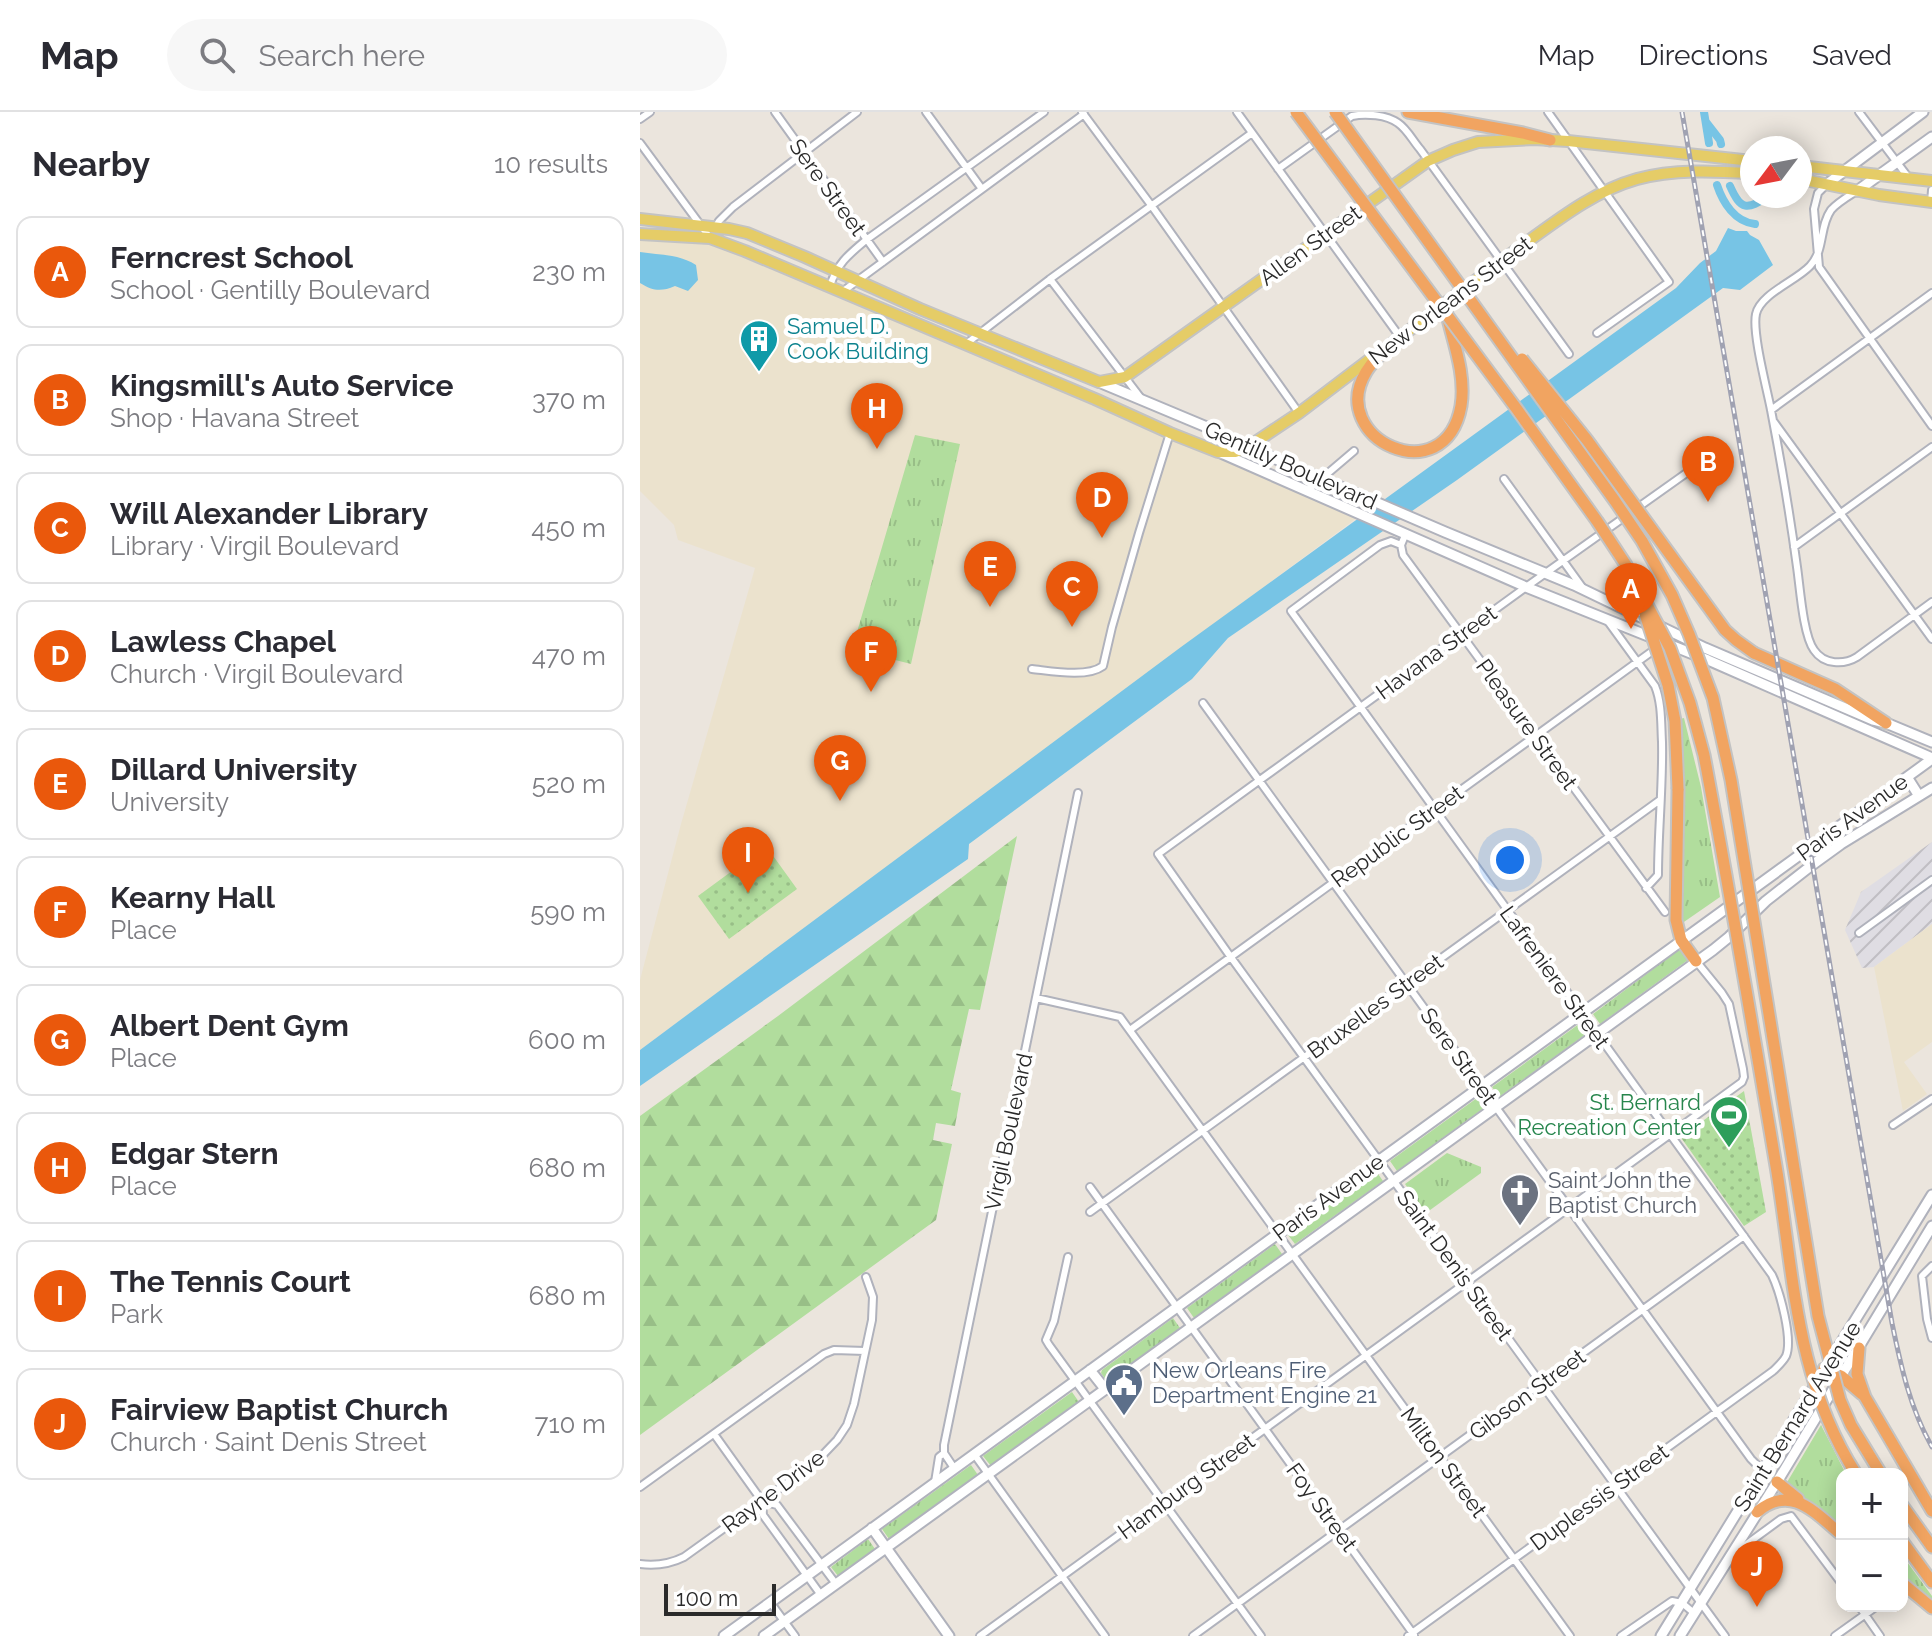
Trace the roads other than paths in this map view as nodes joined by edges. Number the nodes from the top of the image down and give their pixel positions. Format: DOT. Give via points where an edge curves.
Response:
graph roads {
  1 [pos="650,112"];
  2 [pos="775,112"];
  3 [pos="857,112"];
  4 [pos="926,112"];
  5 [pos="1044,112"];
  6 [pos="1237,112"];
  7 [pos="1296,112"];
  8 [pos="1335,112"];
  9 [pos="1408,112"];
  10 [pos="1548,112"];
  11 [pos="1859,112"];
  12 [pos="1923,112"];
  13 [pos="1084,113"];
  14 [pos="640,119"];
  15 [pos="1252,133"];
  16 [pos="1932,137"];
  17 [pos="1550,140"];
  18 [pos="1568,141"];
  19 [pos="1882,142"];
  20 [pos="640,143"];
  21 [pos="804,154"];
  22 [pos="1740,160"];
  23 [pos="1428,161"];
  24 [pos="1897,162"];
  25 [pos="1812,167"];
  26 [pos="967,169"];
  27 [pos="1278,169"];
  28 [pos="1843,170"];
  29 [pos="1740,173"];
  30 [pos="1880,174"];
  31 [pos="1908,177"];
  32 [pos="1812,181"];
  33 [pos="1932,181"];
  34 [pos="1827,184"];
  35 [pos="982,189"];
  36 [pos="1857,191"];
  37 [pos="1604,192"];
  38 [pos="1932,200"];
  39 [pos="1151,205"];
  40 [pos="640,219"];
  41 [pos="700,225"];
  42 [pos="716,227"];
  43 [pos="640,234"];
  44 [pos="1326,234"];
  45 [pos="710,238"];
  46 [pos="866,240"];
  47 [pos="1818,256"];
  48 [pos="883,262"];
  49 [pos="1501,262"];
  50 [pos="835,271"];
  51 [pos="1050,279"];
  52 [pos="857,281"];
  53 [pos="830,286"];
  54 [pos="842,292"];
  55 [pos="1932,293"];
  56 [pos="1223,307"];
  57 [pos="1447,314"];
  58 [pos="980,333"];
  59 [pos="1597,333"];
  60 [pos="1400,337"];
  61 [pos="1869,339"];
  62 [pos="966,344"];
  63 [pos="1505,347"];
  64 [pos="1569,354"];
  65 [pos="1125,377"];
  66 [pos="1099,382"];
  67 [pos="1142,400"];
  68 [pos="1771,410"];
  69 [pos="1299,413"];
  70 [pos="1772,420"];
  71 [pos="1932,426"];
  72 [pos="1170,433"];
  73 [pos="1248,447"];
  74 [pos="1932,447"];
  75 [pos="1354,451"];
  76 [pos="1218,452"];
  77 [pos="1716,452"];
  78 [pos="1321,479"];
  79 [pos="1504,479"];
  80 [pos="1307,491"];
  81 [pos="1840,515"];
  82 [pos="1404,532"];
  83 [pos="1401,545"];
  84 [pos="1794,547"];
  85 [pos="1563,561"];
  86 [pos="1626,565"];
  87 [pos="1545,573"];
  88 [pos="1526,587"];
  89 [pos="1584,589"];
  90 [pos="1932,602"];
  91 [pos="1914,615"];
  92 [pos="1606,618"];
  93 [pos="1461,633"];
  94 [pos="1932,639"];
  95 [pos="1664,642"];
  96 [pos="1637,662"];
  97 [pos="1032,669"];
  98 [pos="1203,703"];
  99 [pos="1360,707"];
  100 [pos="1886,723"];
  101 [pos="1535,735"];
  102 [pos="1932,742"];
  103 [pos="1932,758"];
  104 [pos="1907,777"];
  105 [pos="1258,781"];
  106 [pos="1932,788"];
  107 [pos="1078,793"];
  108 [pos="1883,795"];
  109 [pos="1919,796"];
  110 [pos="1660,800"];
  111 [pos="1433,809"];
  112 [pos="1894,812"];
  113 [pos="1609,837"];
  114 [pos="1158,854"];
  115 [pos="1932,880"];
  116 [pos="1332,883"];
  117 [pos="1646,888"];
  118 [pos="1507,911"];
  119 [pos="1665,912"];
  120 [pos="1859,933"];
  121 [pos="1681,940"];
  122 [pos="1230,956"];
  123 [pos="1696,961"];
  124 [pos="1406,983"];
  125 [pos="1036,998"];
  126 [pos="1582,1013"];
  127 [pos="1130,1030"];
  128 [pos="1596,1033"];
  129 [pos="1304,1058"];
  130 [pos="1481,1086"];
  131 [pos="1932,1099"];
  132 [pos="1495,1106"];
  133 [pos="1893,1125"];
  134 [pos="1204,1131"];
  135 [pos="1670,1135"];
  136 [pos="1379,1160"];
  137 [pos="1394,1180"];
  138 [pos="1090,1187"];
  139 [pos="1932,1195"];
  140 [pos="1102,1204"];
  141 [pos="1569,1207"];
  142 [pos="1090,1212"];
  143 [pos="1932,1226"];
  144 [pos="1278,1233"];
  145 [pos="1744,1236"];
  146 [pos="1292,1253"];
  147 [pos="1068,1257"];
  148 [pos="1932,1266"];
  149 [pos="866,1277"];
  150 [pos="1468,1282"];
  151 [pos="1177,1307"];
  152 [pos="1643,1310"];
  153 [pos="1191,1327"];
  154 [pos="1932,1338"];
  155 [pos="1859,1348"];
  156 [pos="865,1351"];
  157 [pos="1366,1355"];
  158 [pos="1786,1356"];
  159 [pos="1824,1369"];
  160 [pos="1090,1370"];
  161 [pos="1841,1376"];
  162 [pos="1074,1381"];
  163 [pos="1542,1383"];
  164 [pos="1105,1389"];
  165 [pos="1865,1397"];
  166 [pos="1089,1401"];
  167 [pos="1716,1411"];
  168 [pos="1265,1429"];
  169 [pos="714,1434"];
  170 [pos="944,1453"];
  171 [pos="974,1454"];
  172 [pos="1440,1457"];
  173 [pos="954,1468"];
  174 [pos="1853,1468"];
  175 [pos="1877,1468"];
  176 [pos="1763,1471"];
  177 [pos="988,1474"];
  178 [pos="935,1482"];
  179 [pos="1777,1482"];
  180 [pos="1616,1485"];
  181 [pos="640,1487"];
  182 [pos="762,1501"];
  183 [pos="1164,1503"];
  184 [pos="1806,1506"];
  185 [pos="1932,1511"];
  186 [pos="1757,1512"];
  187 [pos="1908,1513"];
  188 [pos="872,1528"];
  189 [pos="1836,1530"];
  190 [pos="1339,1531"];
  191 [pos="1932,1547"];
  192 [pos="886,1548"];
  193 [pos="1908,1550"];
  194 [pos="1730,1556"];
  195 [pos="1514,1559"];
  196 [pos="640,1564"];
  197 [pos="822,1565"];
  198 [pos="806,1576"];
  199 [pos="1062,1576"];
  200 [pos="1836,1576"];
  201 [pos="1932,1582"];
  202 [pos="836,1584"];
  203 [pos="1908,1588"];
  204 [pos="1691,1589"];
  205 [pos="821,1595"];
  206 [pos="770,1602"];
  207 [pos="1682,1603"];
  208 [pos="1700,1603"];
  209 [pos="1238,1604"];
  210 [pos="1932,1608"];
  211 [pos="1868,1612"];
  212 [pos="1694,1613"];
  213 [pos="1865,1614"];
  214 [pos="785,1621"];
  215 [pos="1412,1635"];
  216 [pos="724,1636"];
  217 [pos="764,1636"];
  218 [pos="795,1636"];
  219 [pos="949,1636"];
  220 [pos="980,1636"];
  221 [pos="1105,1636"];
  222 [pos="1193,1636"];
  223 [pos="1261,1636"];
  224 [pos="1570,1636"];
  225 [pos="1621,1636"];
  226 [pos="1661,1636"];
  227 [pos="1680,1636"];
  228 [pos="1725,1636"];
  229 [pos="1835,1636"];
  230 [pos="1880,1636"];
  1 -- 14 [label="street"];
  2 -- 21 [label="street, Sere Street"];
  3 -- 21 [label="street"];
  4 -- 26 [label="street"];
  5 -- 26 [label="street"];
  6 -- 15 [label="street"];
  7 -- 57 [label="highway, bridge"];
  8 -- 63 [label="highway, bridge"];
  9 -- 17 [label="highway"];
  10 -- 18 [label="street"];
  11 -- 19 [label="street"];
  12 -- 19 [label="street"];
  13 -- 35 [label="street"];
  13 -- 39 [label="street"];
  15 -- 27 [label="street"];
  15 -- 39 [label="street"];
  16 -- 24 [label="street"];
  17 -- 18 [label="main road, Allen Street"];
  17 -- 23 [label="main road, Allen Street" via="1478,142"];
  18 -- 22 [label="main road, Allen Street"];
  18 -- 37 [label="street"];
  19 -- 24 [label="street"];
  19 -- 28 [label="street"];
  20 -- 41 [label="street"];
  21 -- 42 [label="street" via="733,207"];
  21 -- 46 [label="street, Sere Street"];
  23 -- 27 [label="street" via="1396,121 1361,114"];
  23 -- 44 [label="main road, Allen Street"];
  23 -- 49 [label="street"];
  24 -- 30 [label="street"];
  24 -- 31 [label="street"];
  25 -- 28 [label="main road"];
  26 -- 35 [label="street"];
  26 -- 46 [label="street"];
  27 -- 44 [label="street"];
  28 -- 30 [label="main road"];
  28 -- 34 [label="street"];
  29 -- 37 [label="main road, New Orleans Street" via="1648,176"];
  30 -- 31 [label="main road"];
  30 -- 36 [label="street"];
  31 -- 33 [label="main road"];
  32 -- 34 [label="main road"];
  34 -- 36 [label="main road"];
  34 -- 47 [label="street" via="1814,209"];
  35 -- 48 [label="street"];
  36 -- 38 [label="main road"];
  36 -- 47 [label="street" via="1830,212"];
  37 -- 49 [label="main road, New Orleans Street"];
  37 -- 59 [label="street" via="1669,282"];
  39 -- 51 [label="street"];
  39 -- 56 [label="street"];
  40 -- 41 [label="main road, Gentilly Boulevard"];
  41 -- 42 [label="main road, Gentilly Boulevard"];
  41 -- 45 [label="street"];
  42 -- 45 [label="street"];
  42 -- 50 [label="main road, Gentilly Boulevard" via="747,233"];
  43 -- 45 [label="main road, Gentilly Boulevard"];
  44 -- 56 [label="main road, Allen Street"];
  44 -- 60 [label="street"];
  45 -- 53 [label="main road, Gentilly Boulevard"];
  46 -- 48 [label="street, Sere Street"];
  46 -- 50 [label="street"];
  47 -- 61 [label="street" via="1819,267"];
  47 -- 68 [label="street" via="1770,295 1755,315"];
  48 -- 52 [label="street"];
  49 -- 60 [label="main road, New Orleans Street"];
  49 -- 64 [label="street"];
  50 -- 52 [label="main road, Gentilly Boulevard"];
  50 -- 53 [label="street"];
  51 -- 58 [label="street"];
  51 -- 65 [label="street"];
  52 -- 54 [label="street"];
  52 -- 58 [label="main road, Gentilly Boulevard"];
  53 -- 54 [label="main road, Gentilly Boulevard"];
  54 -- 62 [label="main road, Gentilly Boulevard"];
  55 -- 61 [label="street"];
  56 -- 65 [label="main road, Allen Street"];
  56 -- 69 [label="street"];
  57 -- 60 [label="highway" via="1460,373 1461,407 1443,440 1427,450 1393,449 1381,443 1364,422 1358,400 1364,374"];
  57 -- 86 [label="highway, bridge"];
  58 -- 62 [label="street"];
  58 -- 66 [label="main road, Gentilly Boulevard"];
  60 -- 69 [label="main road, New Orleans Street"];
  61 -- 68 [label="street"];
  61 -- 71 [label="street"];
  62 -- 72 [label="main road, Gentilly Boulevard"];
  63 -- 100 [label="highway, bridge" via="1518,353 1587,440 1725,630 1754,653 1835,689"];
  63 -- 175 [label="highway, bridge" via="1642,541 1683,619 1713,698 1731,780 1818,1316 1840,1400"];
  65 -- 66 [label="main road, Allen Street"];
  65 -- 67 [label="street"];
  66 -- 67 [label="street, Gentilly Boulevard"];
  67 -- 73 [label="street, Gentilly Boulevard"];
  68 -- 70 [label="street"];
  69 -- 73 [label="main road, New Orleans Street"];
  70 -- 81 [label="street"];
  70 -- 84 [label="street"];
  72 -- 76 [label="main road, Gentilly Boulevard"];
  72 -- 97 [label="street" via="1103,666 1095,671"];
  73 -- 76 [label="main road, New Orleans Street"];
  73 -- 78 [label="street, Gentilly Boulevard"];
  74 -- 81 [label="street"];
  75 -- 78 [label="street"];
  76 -- 80 [label="street, Gentilly Boulevard"];
  77 -- 85 [label="street, Havana Street"];
  78 -- 80 [label="street"];
  78 -- 87 [label="street, Gentilly Boulevard"];
  79 -- 85 [label="street"];
  80 -- 82 [label="street, Gentilly Boulevard"];
  81 -- 84 [label="street"];
  81 -- 91 [label="street"];
  82 -- 83 [label="street"];
  82 -- 88 [label="street, Gentilly Boulevard"];
  83 -- 93 [label="street, Pleasure Street"];
  83 -- 99 [label="street, Lafreniere Street" via="1380,545 1291,611"];
  84 -- 91 [label="street" via="1808,639 1818,655 1844,663"];
  85 -- 87 [label="street, Havana Street"];
  85 -- 89 [label="street"];
  86 -- 121 [label="highway, bridge" via="1652,630 1675,721 1676,913"];
  86 -- 174 [label="highway, bridge" via="1670,648 1700,737 1801,1335 1827,1419"];
  87 -- 88 [label="street, Havana Street"];
  87 -- 89 [label="street, Gentilly Boulevard"];
  88 -- 92 [label="street, Gentilly Boulevard"];
  88 -- 93 [label="street, Havana Street"];
  89 -- 100 [label="street, Gentilly Boulevard" via="1705,648"];
  90 -- 91 [label="street"];
  91 -- 94 [label="street"];
  92 -- 95 [label="street, Gentilly Boulevard"];
  92 -- 96 [label="street"];
  93 -- 99 [label="street, Havana Street"];
  93 -- 101 [label="street, Pleasure Street"];
  95 -- 96 [label="street, Republic Street"];
  95 -- 103 [label="street, Gentilly Boulevard"];
  96 -- 101 [label="street, Republic Street"];
  96 -- 110 [label="street" via="1657,692"];
  98 -- 105 [label="street, Sere Street"];
  99 -- 105 [label="street, Havana Street"];
  99 -- 111 [label="street, Lafreniere Street"];
  100 -- 102 [label="street, Gentilly Boulevard"];
  101 -- 111 [label="street, Republic Street"];
  101 -- 113 [label="street, Pleasure Street"];
  103 -- 104 [label="street, Paris Avenue"];
  104 -- 108 [label="street, Paris Avenue"];
  104 -- 109 [label="street"];
  105 -- 114 [label="street, Havana Street"];
  105 -- 116 [label="street, Sere Street"];
  106 -- 109 [label="street, Paris Avenue"];
  107 -- 125 [label="street, Virgil Boulevard"];
  108 -- 112 [label="street"];
  108 -- 121 [label="street, Paris Avenue"];
  109 -- 112 [label="street, Paris Avenue"];
  110 -- 113 [label="street, Bruxelles Street"];
  110 -- 117 [label="street" via="1658,875"];
  111 -- 116 [label="street, Republic Street"];
  111 -- 118 [label="street, Lafreniere Street"];
  112 -- 123 [label="street, Paris Avenue" via="1812,865"];
  113 -- 117 [label="street, Pleasure Street"];
  113 -- 118 [label="street, Bruxelles Street"];
  114 -- 122 [label="street, Saint Denis Street"];
  115 -- 120 [label="street"];
  116 -- 122 [label="street, Republic Street"];
  116 -- 124 [label="street, Sere Street"];
  117 -- 119 [label="street, Pleasure Street"];
  118 -- 124 [label="street, Bruxelles Street"];
  118 -- 126 [label="street, Lafreniere Street"];
  121 -- 123 [label="highway"];
  121 -- 126 [label="street, Paris Avenue"];
  122 -- 127 [label="street, Republic Street"];
  122 -- 129 [label="street, Saint Denis Street"];
  123 -- 128 [label="street, Paris Avenue"];
  123 -- 135 [label="street, Hamburg Street" via="1729,1004 1744,1077"];
  124 -- 129 [label="street, Bruxelles Street"];
  124 -- 130 [label="street, Sere Street"];
  125 -- 127 [label="street, Milton Street" via="1120,1017"];
  125 -- 170 [label="street, Virgil Boulevard"];
  126 -- 128 [label="street, Lafreniere Street"];
  126 -- 130 [label="street, Paris Avenue"];
  127 -- 134 [label="street, Milton Street"];
  128 -- 132 [label="street, Paris Avenue"];
  128 -- 135 [label="street, Lafreniere Street"];
  129 -- 134 [label="street, Bruxelles Street"];
  129 -- 136 [label="street, Saint Denis Street"];
  130 -- 132 [label="street, Sere Street"];
  130 -- 136 [label="street, Paris Avenue"];
  131 -- 133 [label="street"];
  132 -- 137 [label="street, Paris Avenue"];
  132 -- 141 [label="street, Sere Street"];
  134 -- 140 [label="street, Bruxelles Street"];
  134 -- 144 [label="street, Milton Street"];
  135 -- 141 [label="street, Hamburg Street"];
  135 -- 145 [label="street, Lafreniere Street"];
  136 -- 137 [label="street, Saint Denis Street"];
  136 -- 144 [label="street, Paris Avenue"];
  137 -- 146 [label="street, Paris Avenue"];
  137 -- 150 [label="street, Saint Denis Street"];
  138 -- 140 [label="street, Foy Street"];
  139 -- 159 [label="street, Saint Bernard Avenue"];
  140 -- 142 [label="street, Bruxelles Street"];
  140 -- 151 [label="street, Foy Street"];
  141 -- 150 [label="street, Hamburg Street"];
  141 -- 152 [label="street, Sere Street"];
  143 -- 155 [label="street, Saint Bernard Avenue"];
  144 -- 146 [label="street, Milton Street"];
  144 -- 151 [label="street, Paris Avenue"];
  145 -- 152 [label="street, Gibson Street"];
  145 -- 158 [label="street, Lafreniere Street" via="1777,1286"];
  146 -- 153 [label="street, Paris Avenue"];
  146 -- 157 [label="street, Milton Street"];
  147 -- 162 [label="street" via="1046,1340"];
  148 -- 154 [label="street" via="1922,1276"];
  149 -- 156 [label="street, Rayne Drive" via="873,1307"];
  150 -- 157 [label="street, Hamburg Street"];
  150 -- 163 [label="street, Saint Denis Street"];
  151 -- 153 [label="street, Foy Street"];
  151 -- 160 [label="street, Paris Avenue"];
  152 -- 163 [label="street, Gibson Street"];
  152 -- 167 [label="street, Sere Street"];
  153 -- 164 [label="street, Paris Avenue"];
  153 -- 168 [label="street, Foy Street"];
  155 -- 161 [label="street, Saint Bernard Avenue"];
  155 -- 165 [label="highway" via="1857,1374"];
  156 -- 169 [label="street" via="824,1354"];
  156 -- 182 [label="street, Rayne Drive" via="854,1404 837,1440"];
  157 -- 168 [label="street, Hamburg Street"];
  157 -- 172 [label="street, Milton Street"];
  158 -- 167 [label="street, Duplessis Street"];
  159 -- 161 [label="highway"];
  159 -- 176 [label="street, Saint Bernard Avenue"];
  160 -- 162 [label="street, Paris Avenue"];
  160 -- 164 [label="street"];
  161 -- 165 [label="highway"];
  161 -- 179 [label="street, Saint Bernard Avenue"];
  162 -- 166 [label="street"];
  162 -- 171 [label="street, Paris Avenue"];
  163 -- 172 [label="street, Gibson Street"];
  163 -- 180 [label="street, Saint Denis Street"];
  164 -- 166 [label="street, Paris Avenue"];
  165 -- 185 [label="highway"];
  166 -- 177 [label="street, Paris Avenue"];
  166 -- 183 [label="street"];
  167 -- 176 [label="street, Sere Street"];
  167 -- 180 [label="street, Duplessis Street"];
  168 -- 183 [label="street, Hamburg Street"];
  168 -- 190 [label="street, Foy Street"];
  169 -- 181 [label="street"];
  169 -- 182 [label="street"];
  170 -- 173 [label="street"];
  170 -- 178 [label="street, Virgil Boulevard"];
  171 -- 173 [label="street, Paris Avenue"];
  171 -- 177 [label="street"];
  172 -- 190 [label="street, Gibson Street"];
  172 -- 195 [label="street, Milton Street"];
  173 -- 178 [label="street, Paris Avenue"];
  176 -- 179 [label="street, Sere Street"];
  176 -- 204 [label="street, Saint Bernard Avenue"];
  177 -- 192 [label="street, Paris Avenue"];
  177 -- 199 [label="street"];
  178 -- 188 [label="street, Paris Avenue"];
  179 -- 184 [label="highway"];
  179 -- 186 [label="street, Saint Bernard Avenue"];
  180 -- 195 [label="street, Duplessis Street"];
  180 -- 204 [label="street, Saint Denis Street"];
  182 -- 196 [label="street, Rayne Drive" via="684,1557"];
  182 -- 197 [label="street" via="777,1505"];
  182 -- 198 [label="street" via="763,1515"];
  183 -- 199 [label="street, Hamburg Street"];
  183 -- 209 [label="street"];
  184 -- 186 [label="highway" via="1783,1499"];
  184 -- 189 [label="highway"];
  186 -- 194 [label="street, Saint Bernard Avenue"];
  187 -- 191 [label="highway"];
  188 -- 192 [label="street"];
  188 -- 197 [label="street, Paris Avenue"];
  190 -- 209 [label="street, Gibson Street"];
  190 -- 215 [label="street, Foy Street"];
  192 -- 202 [label="street, Paris Avenue"];
  192 -- 219 [label="street"];
  193 -- 201 [label="highway"];
  194 -- 200 [label="street" via="1791,1516"];
  194 -- 208 [label="street, Saint Bernard Avenue"];
  195 -- 215 [label="street, Duplessis Street"];
  195 -- 224 [label="street, Milton Street"];
  197 -- 198 [label="street, Paris Avenue"];
  197 -- 202 [label="street"];
  198 -- 205 [label="street"];
  198 -- 206 [label="street, Paris Avenue"];
  199 -- 220 [label="street, Hamburg Street"];
  199 -- 221 [label="street"];
  202 -- 205 [label="street, Paris Avenue"];
  203 -- 210 [label="highway"];
  204 -- 207 [label="street, Saint Bernard Avenue"];
  204 -- 208 [label="street, Saint Denis Street"];
  205 -- 214 [label="street, Paris Avenue"];
  206 -- 214 [label="street"];
  206 -- 216 [label="street, Paris Avenue"];
  207 -- 212 [label="street"];
  207 -- 225 [label="street" via="1669,1603"];
  207 -- 226 [label="street, Saint Bernard Avenue"];
  208 -- 212 [label="street, Saint Bernard Avenue"];
  208 -- 228 [label="street, Saint Denis Street"];
  209 -- 222 [label="street, Gibson Street"];
  209 -- 223 [label="street"];
  211 -- 213 [label="street"];
  212 -- 227 [label="street, Saint Bernard Avenue"];
  213 -- 229 [label="street"];
  213 -- 230 [label="street"];
  214 -- 217 [label="street, Paris Avenue"];
  214 -- 218 [label="street"];
}
